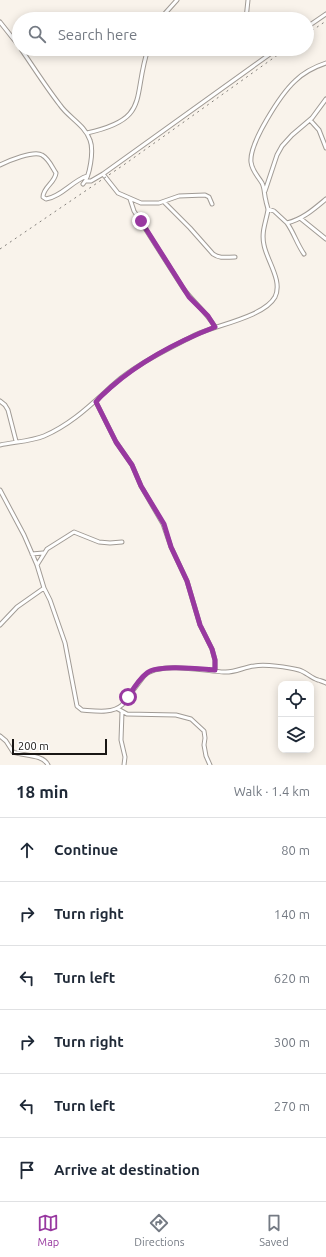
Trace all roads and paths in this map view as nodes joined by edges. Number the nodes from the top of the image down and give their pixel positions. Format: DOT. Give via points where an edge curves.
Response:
graph roads {
  1 [pos="177,0"];
  2 [pos="248,0"];
  3 [pos="166,12"];
  4 [pos="247,12"];
  5 [pos="326,14"];
  6 [pos="0,22"];
  7 [pos="314,22"];
  8 [pos="12,37"];
  9 [pos="26,56"];
  10 [pos="145,56"];
  11 [pos="267,56"];
  12 [pos="326,63"];
  13 [pos="326,99"];
  14 [pos="310,120"];
  15 [pos="87,133"];
  16 [pos="326,148"];
  17 [pos="0,165"];
  18 [pos="103,174"];
  19 [pos="87,176"];
  20 [pos="86,181"];
  21 [pos="83,184"];
  22 [pos="265,191"];
  23 [pos="130,199"];
  24 [pos="326,199"];
  25 [pos="164,202"];
  26 [pos="212,204"];
  27 [pos="268,209"];
  28 [pos="300,218"];
  29 [pos="287,223"];
  30 [pos="326,239"];
  31 [pos="304,254"];
  32 [pos="235,257"];
  33 [pos="215,327"];
  34 [pos="0,401"];
  35 [pos="96,402"];
  36 [pos="16,441"];
  37 [pos="0,445"];
  38 [pos="0,490"];
  39 [pos="122,542"];
  40 [pos="43,553"];
  41 [pos="32,554"];
  42 [pos="37,565"];
  43 [pos="44,588"];
  44 [pos="0,626"];
  45 [pos="215,670"];
  46 [pos="326,684"];
  47 [pos="118,709"];
  48 [pos="122,712"];
  49 [pos="0,736"];
  50 [pos="48,765"];
  51 [pos="124,765"];
  52 [pos="210,765"];
  1 -- 3 [label="street"];
  2 -- 4 [label="street"];
  5 -- 7 [label="street"];
  6 -- 8 [label="street"];
  9 -- 15 [label="street" via="60,106"];
  10 -- 15 [label="street" via="139,96 132,112 109,127"];
  11 -- 18 [label="street"];
  12 -- 22 [label="street" via="307,70 294,81 262,127 252,151 251,162"];
  13 -- 14 [label="street"];
  14 -- 16 [label="street" via="319,130"];
  14 -- 22 [label="street" via="282,146"];
  15 -- 19 [label="street" via="92,153"];
  17 -- 19 [label="street" via="21,157 37,154 44,156 56,173 54,180 44,191 43,197 46,199 52,198"];
  18 -- 20 [label="street"];
  18 -- 23 [label="street" via="114,189"];
  19 -- 20 [label="street"];
  20 -- 21 [label="street"];
  22 -- 27 [label="street"];
  23 -- 25 [label="street" via="151,204"];
  23 -- 33 [label="street" via="134,211 183,288"];
  24 -- 28 [label="street"];
  25 -- 26 [label="street" via="179,196 205,195"];
  25 -- 32 [label="street" via="216,257"];
  27 -- 29 [label="street"];
  27 -- 33 [label="street" via="263,236 265,250 277,281 278,290 275,297 259,312"];
  28 -- 29 [label="street"];
  28 -- 30 [label="street"];
  29 -- 31 [label="street"];
  33 -- 35 [label="street" via="142,364 122,377"];
  34 -- 36 [label="street" via="8,410"];
  35 -- 36 [label="street" via="55,430 36,439"];
  35 -- 45 [label="street" via="116,442 132,465 141,486 164,524 171,547 187,581 200,625 212,649"];
  36 -- 37 [label="street"];
  38 -- 41 [label="street"];
  39 -- 40 [label="street" via="99,542 75,532 51,545"];
  40 -- 41 [label="street"];
  40 -- 42 [label="street"];
  41 -- 42 [label="street"];
  42 -- 43 [label="street"];
  43 -- 44 [label="street" via="17,606"];
  43 -- 47 [label="street" via="65,643 77,706 82,710"];
  45 -- 46 [label="street" via="231,672 255,665 270,666 300,670"];
  45 -- 47 [label="street" via="151,670"];
  47 -- 48 [label="street"];
  48 -- 51 [label="street" via="121,740"];
  48 -- 52 [label="street" via="138,715 176,715 191,719 204,731 204,745"];
  49 -- 50 [label="street" via="13,752 40,758"];
}
